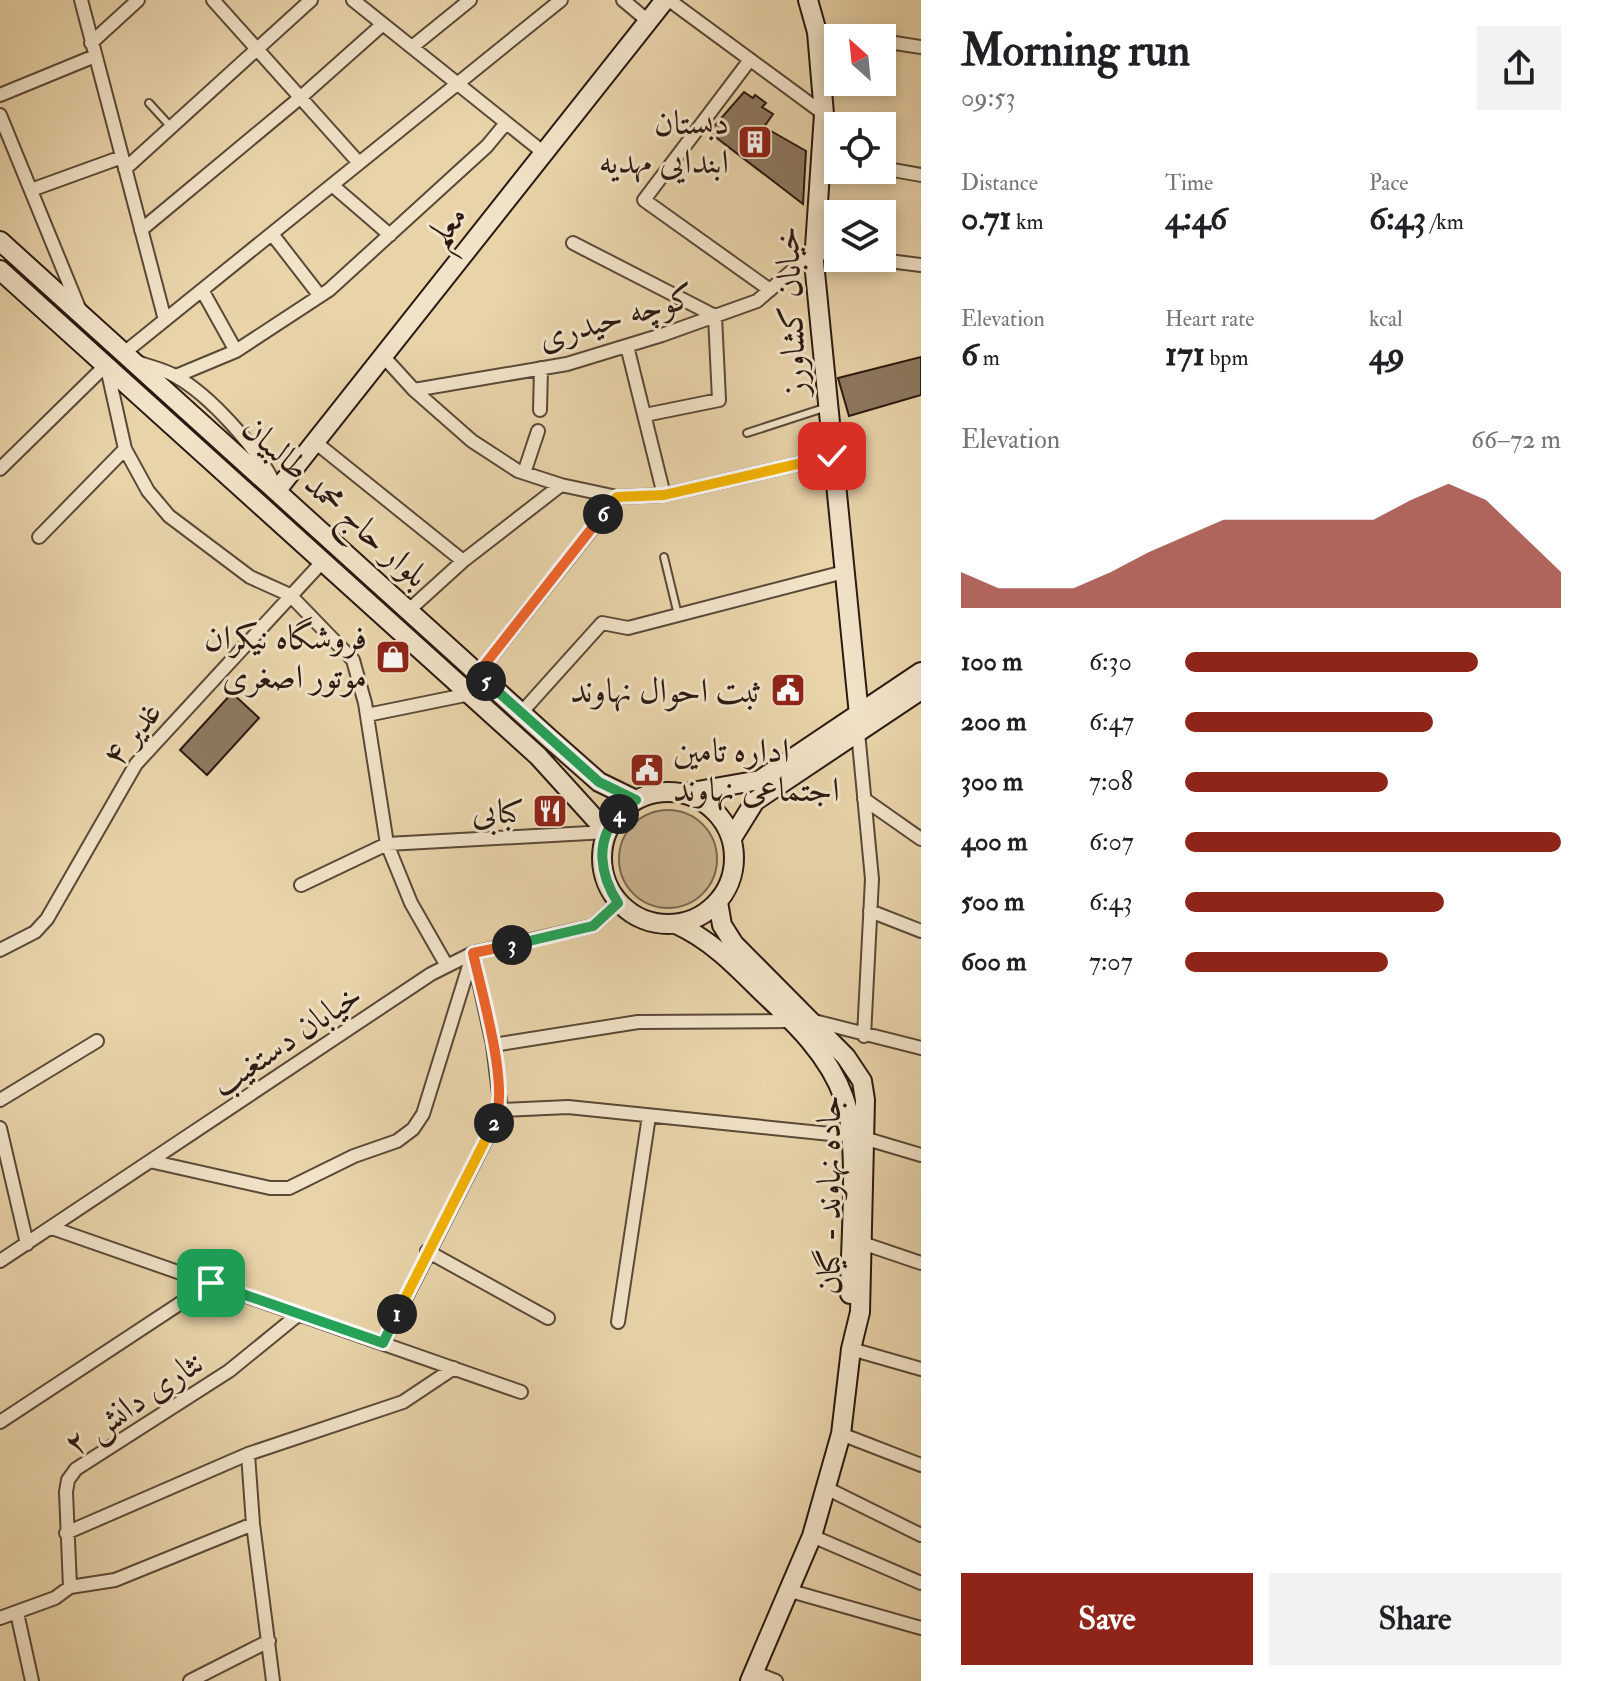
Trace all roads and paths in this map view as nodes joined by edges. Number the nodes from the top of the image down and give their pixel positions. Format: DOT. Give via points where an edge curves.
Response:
graph roads {
  1 [pos="81,0"];
  2 [pos="138,0"];
  3 [pos="213,0"];
  4 [pos="311,0"];
  5 [pos="353,0"];
  6 [pos="470,0"];
  7 [pos="561,0"];
  8 [pos="623,0"];
  9 [pos="667,0"];
  10 [pos="808,0"];
  11 [pos="648,21"];
  12 [pos="383,24"];
  13 [pos="817,32"];
  14 [pos="824,33"];
  15 [pos="896,43"];
  16 [pos="412,47"];
  17 [pos="921,47"];
  18 [pos="258,48"];
  19 [pos="93,49"];
  20 [pos="749,61"];
  21 [pos="457,83"];
  22 [pos="0,95"];
  23 [pos="301,97"];
  24 [pos="149,103"];
  25 [pos="824,114"];
  26 [pos="0,115"];
  27 [pos="506,123"];
  28 [pos="171,128"];
  29 [pos="544,153"];
  30 [pos="123,163"];
  31 [pos="359,163"];
  32 [pos="896,171"];
  33 [pos="921,175"];
  34 [pos="825,184"];
  35 [pos="332,185"];
  36 [pos="31,190"];
  37 [pos="141,230"];
  38 [pos="272,234"];
  39 [pos="390,235"];
  40 [pos="0,241"];
  41 [pos="573,243"];
  42 [pos="814,252"];
  43 [pos="824,253"];
  44 [pos="896,262"];
  45 [pos="921,265"];
  46 [pos="0,270"];
  47 [pos="202,290"];
  48 [pos="770,290"];
  49 [pos="320,296"];
  50 [pos="81,314"];
  51 [pos="715,316"];
  52 [pos="165,320"];
  53 [pos="627,346"];
  54 [pos="236,351"];
  55 [pos="128,356"];
  56 [pos="383,356"];
  57 [pos="106,365"];
  58 [pos="541,368"];
  59 [pos="176,376"];
  60 [pos="414,390"];
  61 [pos="827,407"];
  62 [pos="540,410"];
  63 [pos="645,415"];
  64 [pos="538,431"];
  65 [pos="747,433"];
  66 [pos="315,442"];
  67 [pos="125,449"];
  68 [pos="832,456"];
  69 [pos="0,469"];
  70 [pos="524,473"];
  71 [pos="561,485"];
  72 [pos="277,490"];
  73 [pos="664,495"];
  74 [pos="617,497"];
  75 [pos="39,537"];
  76 [pos="664,557"];
  77 [pos="324,560"];
  78 [pos="463,561"];
  79 [pos="844,572"];
  80 [pos="290,595"];
  81 [pos="409,610"];
  82 [pos="678,615"];
  83 [pos="921,672"];
  84 [pos="478,673"];
  85 [pos="921,690"];
  86 [pos="470,694"];
  87 [pos="521,713"];
  88 [pos="367,715"];
  89 [pos="858,724"];
  90 [pos="683,793"];
  91 [pos="864,799"];
  92 [pos="636,800"];
  93 [pos="607,832"];
  94 [pos="732,838"];
  95 [pos="921,839"];
  96 [pos="387,844"];
  97 [pos="301,885"];
  98 [pos="718,902"];
  99 [pos="618,903"];
  100 [pos="870,911"];
  101 [pos="676,924"];
  102 [pos="921,931"];
  103 [pos="0,950"];
  104 [pos="473,953"];
  105 [pos="447,966"];
  106 [pos="800,1020"];
  107 [pos="864,1036"];
  108 [pos="97,1041"];
  109 [pos="493,1045"];
  110 [pos="921,1048"];
  111 [pos="0,1100"];
  112 [pos="501,1110"];
  113 [pos="649,1116"];
  114 [pos="0,1128"];
  115 [pos="858,1137"];
  116 [pos="921,1155"];
  117 [pos="154,1162"];
  118 [pos="52,1228"];
  119 [pos="27,1244"];
  120 [pos="865,1244"];
  121 [pos="427,1251"];
  122 [pos="0,1261"];
  123 [pos="921,1263"];
  124 [pos="211,1283"];
  125 [pos="299,1314"];
  126 [pos="548,1318"];
  127 [pos="618,1322"];
  128 [pos="383,1343"];
  129 [pos="851,1349"];
  130 [pos="454,1368"];
  131 [pos="921,1369"];
  132 [pos="521,1392"];
  133 [pos="0,1422"];
  134 [pos="841,1434"];
  135 [pos="248,1454"];
  136 [pos="921,1465"];
  137 [pos="828,1489"];
  138 [pos="253,1524"];
  139 [pos="66,1533"];
  140 [pos="921,1535"];
  141 [pos="812,1536"];
  142 [pos="921,1583"];
  143 [pos="70,1587"];
  144 [pos="787,1590"];
  145 [pos="17,1613"];
  146 [pos="0,1618"];
  147 [pos="921,1628"];
  148 [pos="269,1641"];
  149 [pos="752,1677"];
  150 [pos="32,1681"];
  151 [pos="190,1681"];
  152 [pos="273,1681"];
  153 [pos="776,1681"];
  1 -- 19 [label="street"];
  2 -- 19 [label="street"];
  3 -- 18 [label="street"];
  4 -- 18 [label="street"];
  5 -- 12 [label="street"];
  6 -- 16 [label="street"];
  7 -- 21 [label="street"];
  8 -- 11 [label="street"];
  9 -- 11 [label="main road, معلم"];
  9 -- 20 [label="street"];
  10 -- 13 [label="main road, خیابان کشاورز"];
  11 -- 29 [label="main road, معلم"];
  12 -- 16 [label="street"];
  12 -- 23 [label="street"];
  13 -- 14 [label="street"];
  13 -- 25 [label="main road, خیابان کشاورز"];
  15 -- 17 [label="street"];
  16 -- 21 [label="street"];
  18 -- 23 [label="street"];
  18 -- 28 [label="street"];
  19 -- 22 [label="street"];
  19 -- 30 [label="street"];
  20 -- 25 [label="street"];
  20 -- 48 [label="street" via="644,200"];
  21 -- 27 [label="street"];
  21 -- 31 [label="street"];
  23 -- 31 [label="street"];
  23 -- 37 [label="street"];
  24 -- 28 [label="lane"];
  26 -- 36 [label="street"];
  27 -- 29 [label="street"];
  27 -- 39 [label="street"];
  28 -- 30 [label="street"];
  29 -- 56 [label="main road, معلم"];
  30 -- 36 [label="street"];
  30 -- 37 [label="street"];
  31 -- 35 [label="street"];
  32 -- 33 [label="street"];
  34 -- 42 [label="main road, خیابان کشاورز"];
  35 -- 38 [label="street"];
  35 -- 39 [label="street"];
  36 -- 50 [label="street"];
  37 -- 52 [label="street"];
  38 -- 47 [label="street"];
  38 -- 49 [label="street"];
  39 -- 49 [label="street"];
  40 -- 50 [label="main road, بلوار حاج محمد طالبیان"];
  41 -- 51 [label="street"];
  42 -- 43 [label="street"];
  42 -- 48 [label="street, کوچه حیدری"];
  42 -- 61 [label="main road, خیابان کشاورز"];
  44 -- 45 [label="street"];
  46 -- 57 [label="main road, بلوار حاج محمد طالبیان"];
  47 -- 52 [label="street"];
  47 -- 54 [label="street"];
  48 -- 51 [label="street, کوچه حیدری" via="757,301"];
  49 -- 54 [label="street"];
  50 -- 55 [label="main road, بلوار حاج محمد طالبیان"];
  51 -- 53 [label="street, کوچه حیدری"];
  51 -- 63 [label="street" via="719,400"];
  52 -- 55 [label="street"];
  53 -- 58 [label="street, کوچه حیدری"];
  53 -- 63 [label="street"];
  54 -- 59 [label="street"];
  55 -- 59 [label="street"];
  55 -- 72 [label="main road, بلوار حاج محمد طالبیان"];
  56 -- 60 [label="street"];
  56 -- 66 [label="main road, معلم"];
  57 -- 67 [label="street"];
  57 -- 69 [label="street"];
  57 -- 77 [label="main road, بلوار حاج محمد طالبیان"];
  58 -- 60 [label="street, کوچه حیدری"];
  58 -- 62 [label="street"];
  59 -- 72 [label="street" via="262,459"];
  60 -- 70 [label="street" via="472,441"];
  61 -- 65 [label="lane"];
  61 -- 68 [label="main road, خیابان کشاورز"];
  63 -- 73 [label="street"];
  64 -- 70 [label="street"];
  66 -- 72 [label="main road, معلم"];
  66 -- 78 [label="street"];
  67 -- 75 [label="street"];
  67 -- 80 [label="street" via="169,516 250,577"];
  68 -- 73 [label="street"];
  68 -- 79 [label="main road, خیابان کشاورز"];
  70 -- 71 [label="street"];
  71 -- 74 [label="street"];
  71 -- 78 [label="street"];
  72 -- 81 [label="main road, بلوار حاج محمد طالبیان"];
  73 -- 74 [label="street"];
  74 -- 84 [label="street"];
  76 -- 82 [label="lane"];
  77 -- 80 [label="street, غدیر ۴"];
  77 -- 86 [label="main road, بلوار حاج محمد طالبیان"];
  78 -- 81 [label="street"];
  79 -- 82 [label="street"];
  79 -- 89 [label="main road, خیابان کشاورز"];
  80 -- 88 [label="street" via="353,660"];
  80 -- 103 [label="street, غدیر ۴" via="136,764 47,919 35,932"];
  81 -- 84 [label="main road, بلوار حاج محمد طالبیان"];
  82 -- 87 [label="street" via="628,628 602,623"];
  83 -- 89 [label="main road"];
  84 -- 87 [label="main road, بلوار حاج محمد طالبیان"];
  85 -- 89 [label="main road"];
  86 -- 88 [label="street"];
  86 -- 93 [label="main road, بلوار حاج محمد طالبیان" via="538,756"];
  87 -- 92 [label="main road, بلوار حاج محمد طالبیان" via="599,782"];
  88 -- 96 [label="street"];
  89 -- 90 [label="main road" via="760,780"];
  89 -- 91 [label="street"];
  89 -- 94 [label="main road" via="755,801"];
  90 -- 92 [label="main road"];
  90 -- 94 [label="main road" via="713,810"];
  91 -- 95 [label="street"];
  91 -- 100 [label="street"];
  92 -- 93 [label="main road"];
  93 -- 96 [label="street"];
  93 -- 99 [label="main road" via="602,869"];
  94 -- 98 [label="main road" via="733,875"];
  96 -- 97 [label="street"];
  96 -- 105 [label="street" via="411,903"];
  98 -- 101 [label="main road" via="699,917"];
  98 -- 106 [label="main road, جاده نهاوند - گیان" via="726,935"];
  99 -- 101 [label="main road" via="648,922"];
  99 -- 104 [label="street, خیابان دستغیب" via="593,926"];
  100 -- 102 [label="street"];
  100 -- 107 [label="street"];
  101 -- 106 [label="main road, جاده نهاوند - گیان" via="712,944"];
  104 -- 105 [label="street, خیابان دستغیب"];
  104 -- 109 [label="street"];
  104 -- 117 [label="street" via="423,1114 397,1141 289,1188"];
  105 -- 117 [label="street, خیابان دستغیب"];
  106 -- 107 [label="street"];
  106 -- 109 [label="street" via="638,1022"];
  106 -- 115 [label="main road, جاده نهاوند - گیان" via="846,1057 862,1081"];
  107 -- 110 [label="street"];
  108 -- 111 [label="street"];
  109 -- 112 [label="street"];
  112 -- 113 [label="street" via="568,1107"];
  112 -- 121 [label="street"];
  113 -- 115 [label="street"];
  113 -- 127 [label="street"];
  114 -- 119 [label="street"];
  115 -- 116 [label="street"];
  115 -- 120 [label="main road, جاده نهاوند - گیان"];
  115 -- 129 [label="main road, جاده نهاوند - گیان"];
  117 -- 118 [label="street, خیابان دستغیب"];
  118 -- 119 [label="street, خیابان دستغیب"];
  118 -- 124 [label="street"];
  119 -- 122 [label="street, خیابان دستغیب"];
  120 -- 123 [label="street"];
  120 -- 129 [label="main road, جاده نهاوند - گیان" via="860,1312"];
  121 -- 126 [label="street"];
  121 -- 128 [label="street"];
  124 -- 125 [label="street"];
  124 -- 133 [label="street"];
  125 -- 128 [label="street"];
  125 -- 139 [label="street, نثاری دانش ۲" via="229,1371 76,1469 68,1480"];
  128 -- 130 [label="street"];
  129 -- 131 [label="street"];
  129 -- 134 [label="main road, جاده نهاوند - گیان"];
  130 -- 132 [label="street"];
  130 -- 135 [label="street" via="403,1402"];
  134 -- 136 [label="street"];
  134 -- 137 [label="main road, جاده نهاوند - گیان"];
  135 -- 138 [label="street"];
  135 -- 139 [label="street"];
  137 -- 140 [label="street"];
  137 -- 141 [label="main road, جاده نهاوند - گیان"];
  138 -- 143 [label="street" via="115,1580"];
  138 -- 148 [label="street"];
  139 -- 143 [label="street, نثاری دانش ۲"];
  141 -- 142 [label="street"];
  141 -- 144 [label="main road, جاده نهاوند - گیان"];
  143 -- 145 [label="street"];
  144 -- 147 [label="street"];
  144 -- 149 [label="main road, جاده نهاوند - گیان"];
  145 -- 146 [label="street"];
  145 -- 150 [label="street"];
  148 -- 151 [label="street"];
  148 -- 152 [label="street"];
  149 -- 153 [label="street"];
}
